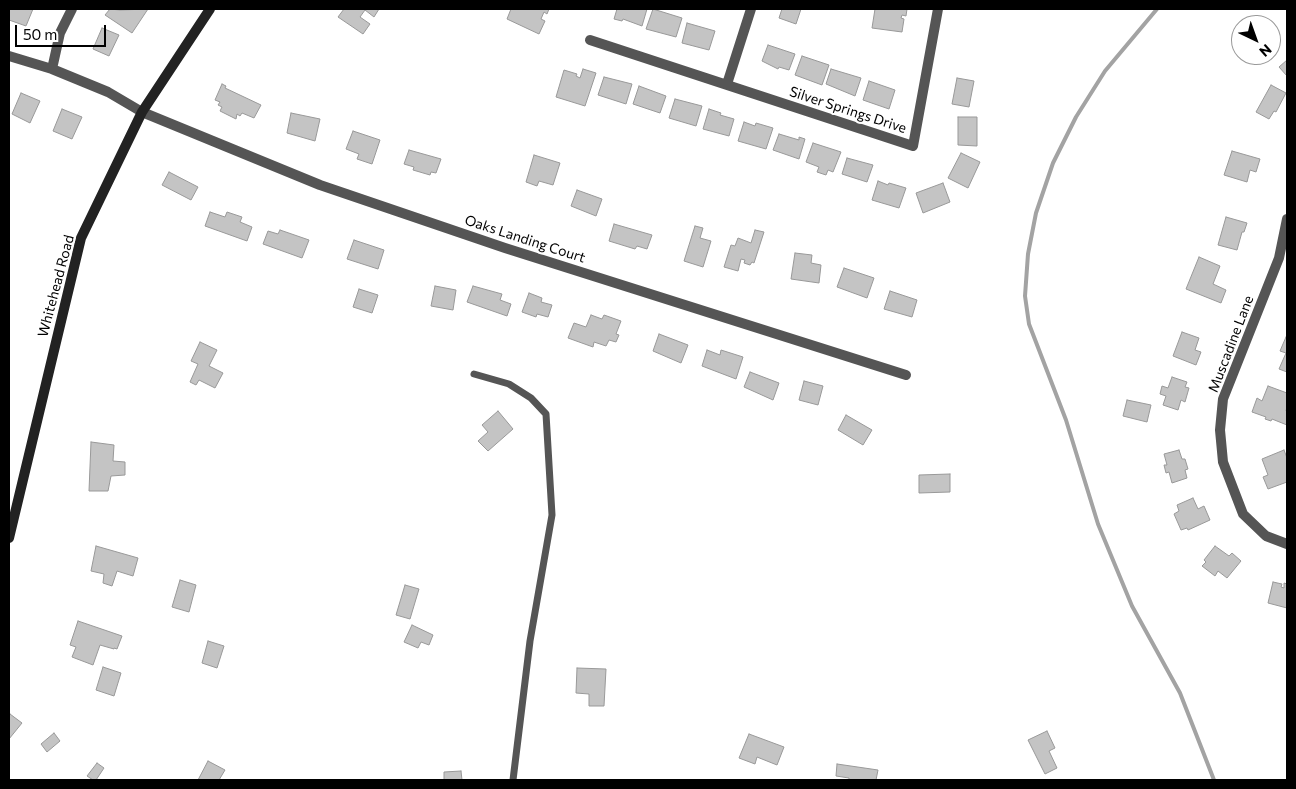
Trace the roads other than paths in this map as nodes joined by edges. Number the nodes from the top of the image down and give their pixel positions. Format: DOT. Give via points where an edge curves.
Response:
graph roads {
  1 [pos="72,9"];
  2 [pos="210,9"];
  3 [pos="751,9"];
  4 [pos="938,9"];
  5 [pos="590,40"];
  6 [pos="9,56"];
  7 [pos="52,69"];
  8 [pos="727,84"];
  9 [pos="142,112"];
  10 [pos="1287,219"];
  11 [pos="474,374"];
  12 [pos="906,375"];
  13 [pos="13,503"];
  14 [pos="9,538"];
  15 [pos="1287,544"];
  16 [pos="513,780"];
  1 -- 7 [label="street" via="60,33"];
  2 -- 9 [label="street, Whitehead Road"];
  3 -- 8 [label="street"];
  4 -- 8 [label="street, Silver Springs Drive" via="913,146"];
  5 -- 8 [label="street, Silver Springs Drive"];
  6 -- 7 [label="street, Oaks Landing Court"];
  7 -- 9 [label="street, Oaks Landing Court" via="108,92"];
  9 -- 12 [label="street, Oaks Landing Court" via="320,185"];
  9 -- 13 [label="street, Whitehead Road" via="81,238"];
  10 -- 15 [label="street, Muscadine Lane" via="1279,258 1223,399 1220,430 1224,462 1243,514 1266,536"];
  11 -- 16 [label="lane" via="509,384 531,398 546,414 552,515 530,641"];
  13 -- 14 [label="street, Whitehead Road"];
}
